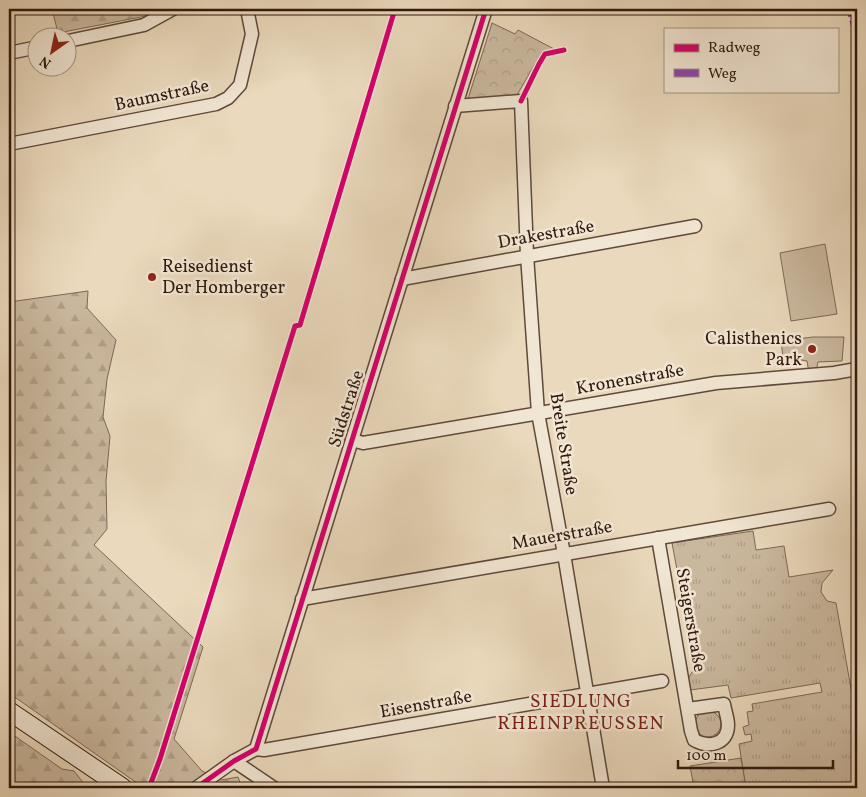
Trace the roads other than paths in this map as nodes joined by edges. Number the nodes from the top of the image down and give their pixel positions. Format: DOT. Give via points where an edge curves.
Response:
graph roads {
  1 [pos="173,9"];
  2 [pos="247,9"];
  3 [pos="486,9"];
  4 [pos="78,39"];
  5 [pos="28,49"];
  6 [pos="9,53"];
  7 [pos="455,106"];
  8 [pos="9,144"];
  9 [pos="695,226"];
  10 [pos="526,255"];
  11 [pos="402,278"];
  12 [pos="857,369"];
  13 [pos="538,413"];
  14 [pos="352,440"];
  15 [pos="829,509"];
  16 [pos="658,538"];
  17 [pos="564,554"];
  18 [pos="302,599"];
  19 [pos="662,681"];
  20 [pos="587,695"];
  21 [pos="688,709"];
  22 [pos="9,711"];
  23 [pos="256,749"];
  24 [pos="234,761"];
  25 [pos="123,788"];
  26 [pos="196,788"];
  27 [pos="274,788"];
  28 [pos="603,788"];
  1 -- 4 [label="street" via="144,25"];
  2 -- 8 [label="street, Baumstraße" via="252,34 240,84 228,98 216,104"];
  3 -- 7 [label="street, Südstraße"];
  5 -- 6 [label="street"];
  7 -- 10 [label="street, Breite Straße" via="521,102"];
  7 -- 11 [label="street, Südstraße"];
  9 -- 10 [label="street, Drakestraße"];
  10 -- 11 [label="street, Drakestraße"];
  10 -- 13 [label="street, Breite Straße"];
  11 -- 14 [label="street, Südstraße"];
  12 -- 13 [label="street, Kronenstraße" via="716,383"];
  13 -- 14 [label="street, Kronenstraße" via="364,444"];
  13 -- 17 [label="street, Breite Straße"];
  14 -- 18 [label="street, Südstraße"];
  15 -- 16 [label="street, Mauerstraße"];
  16 -- 17 [label="street, Mauerstraße"];
  16 -- 21 [label="street, Steigerstraße"];
  17 -- 18 [label="street, Mauerstraße"];
  17 -- 20 [label="street, Breite Straße"];
  18 -- 23 [label="street, Südstraße"];
  19 -- 20 [label="street, Eisenstraße"];
  20 -- 23 [label="street, Eisenstraße"];
  20 -- 28 [label="street, Breite Straße"];
  22 -- 25 [label="main road"];
  23 -- 24 [label="street"];
  24 -- 26 [label="street"];
  24 -- 27 [label="street"];
}
